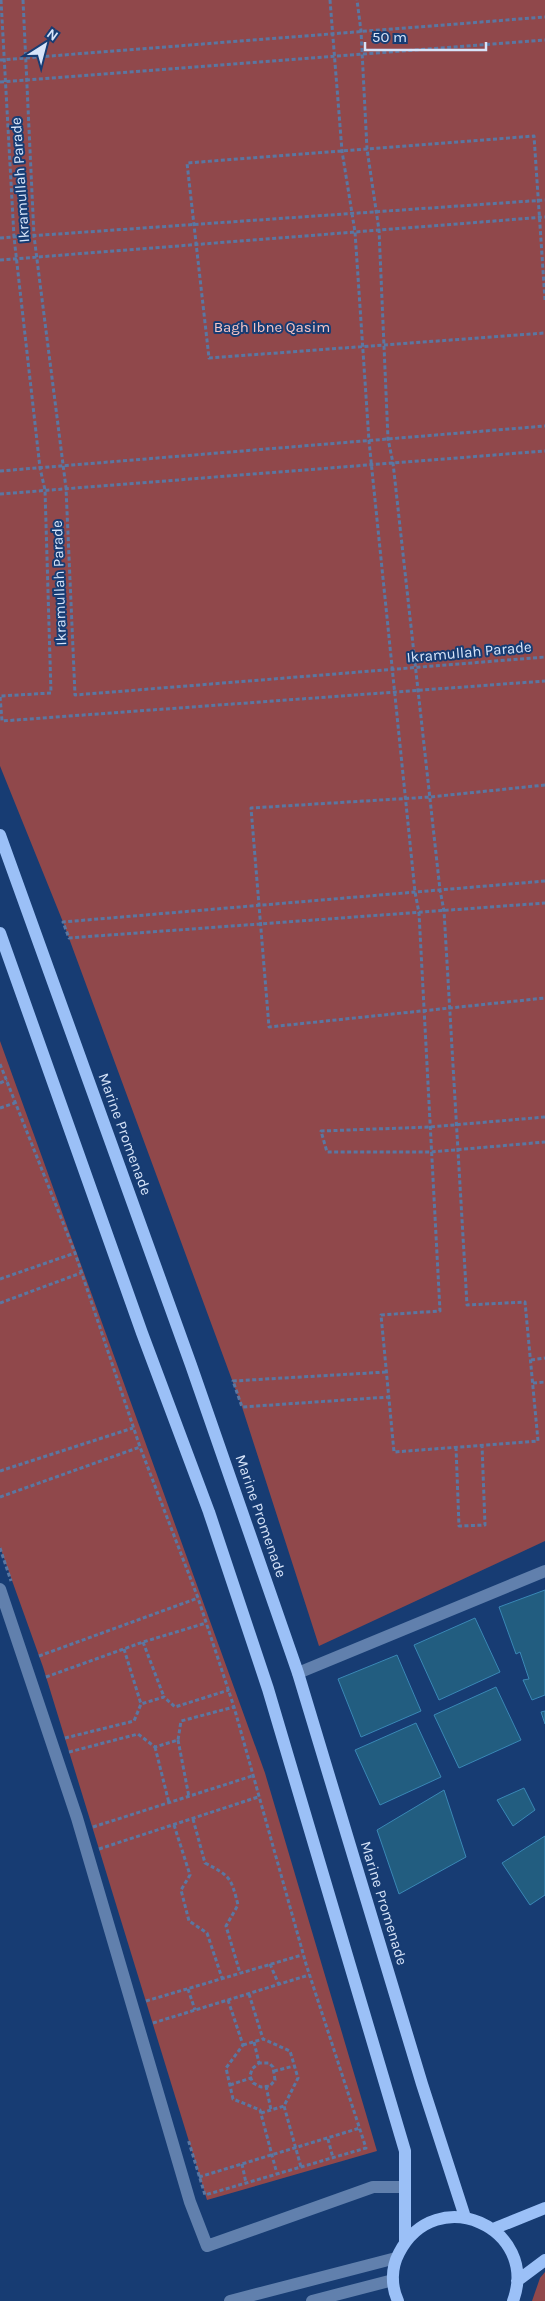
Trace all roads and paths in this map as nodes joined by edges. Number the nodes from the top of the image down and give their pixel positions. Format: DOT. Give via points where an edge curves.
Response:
graph roads {
  1 [pos="1,0"];
  2 [pos="22,0"];
  3 [pos="330,0"];
  4 [pos="357,0"];
  5 [pos="545,16"];
  6 [pos="361,31"];
  7 [pos="333,34"];
  8 [pos="545,40"];
  9 [pos="362,54"];
  10 [pos="334,56"];
  11 [pos="24,58"];
  12 [pos="2,60"];
  13 [pos="25,80"];
  14 [pos="0,82"];
  15 [pos="6,82"];
  16 [pos="367,149"];
  17 [pos="342,151"];
  18 [pos="538,200"];
  19 [pos="545,200"];
  20 [pos="375,212"];
  21 [pos="352,214"];
  22 [pos="539,218"];
  23 [pos="545,218"];
  24 [pos="194,225"];
  25 [pos="379,230"];
  26 [pos="355,232"];
  27 [pos="34,236"];
  28 [pos="14,237"];
  29 [pos="0,238"];
  30 [pos="196,244"];
  31 [pos="37,257"];
  32 [pos="17,258"];
  33 [pos="0,260"];
  34 [pos="545,300"];
  35 [pos="545,333"];
  36 [pos="385,345"];
  37 [pos="363,346"];
  38 [pos="545,426"];
  39 [pos="388,439"];
  40 [pos="369,441"];
  41 [pos="545,451"];
  42 [pos="393,463"];
  43 [pos="373,464"];
  44 [pos="63,466"];
  45 [pos="40,468"];
  46 [pos="0,471"];
  47 [pos="66,488"];
  48 [pos="45,490"];
  49 [pos="0,494"];
  50 [pos="545,656"];
  51 [pos="416,667"];
  52 [pos="393,670"];
  53 [pos="545,681"];
  54 [pos="395,692"];
  55 [pos="418,692"];
  56 [pos="545,785"];
  57 [pos="430,797"];
  58 [pos="406,798"];
  59 [pos="0,835"];
  60 [pos="545,881"];
  61 [pos="440,890"];
  62 [pos="415,892"];
  63 [pos="545,904"];
  64 [pos="260,905"];
  65 [pos="444,911"];
  66 [pos="419,913"];
  67 [pos="260,924"];
  68 [pos="0,933"];
  69 [pos="545,998"];
  70 [pos="450,1008"];
  71 [pos="424,1012"];
  72 [pos="0,1064"];
  73 [pos="7,1080"];
  74 [pos="0,1083"];
  75 [pos="15,1102"];
  76 [pos="0,1108"];
  77 [pos="545,1117"];
  78 [pos="457,1123"];
  79 [pos="430,1127"];
  80 [pos="545,1142"];
  81 [pos="458,1148"];
  82 [pos="431,1152"];
  83 [pos="75,1253"];
  84 [pos="82,1273"];
  85 [pos="0,1279"];
  86 [pos="0,1303"];
  87 [pos="545,1358"];
  88 [pos="531,1360"];
  89 [pos="386,1372"];
  90 [pos="545,1382"];
  91 [pos="533,1383"];
  92 [pos="389,1397"];
  93 [pos="132,1428"];
  94 [pos="482,1445"];
  95 [pos="140,1447"];
  96 [pos="456,1447"];
  97 [pos="0,1472"];
  98 [pos="0,1497"];
  99 [pos="545,1571"];
  100 [pos="0,1590"];
  101 [pos="198,1598"];
  102 [pos="206,1623"];
  103 [pos="143,1642"];
  104 [pos="124,1649"];
  105 [pos="39,1656"];
  106 [pos="298,1673"];
  107 [pos="46,1677"];
  108 [pos="229,1690"];
  109 [pos="164,1697"];
  110 [pos="141,1704"];
  111 [pos="234,1707"];
  112 [pos="65,1738"];
  113 [pos="178,1740"];
  114 [pos="155,1747"];
  115 [pos="69,1752"];
  116 [pos="252,1776"];
  117 [pos="189,1797"];
  118 [pos="258,1797"];
  119 [pos="169,1803"];
  120 [pos="194,1819"];
  121 [pos="174,1825"];
  122 [pos="93,1827"];
  123 [pos="99,1849"];
  124 [pos="302,1954"];
  125 [pos="270,1964"];
  126 [pos="240,1973"];
  127 [pos="309,1975"];
  128 [pos="222,1978"];
  129 [pos="278,1986"];
  130 [pos="188,1989"];
  131 [pos="249,1994"];
  132 [pos="228,2000"];
  133 [pos="146,2001"];
  134 [pos="195,2010"];
  135 [pos="153,2023"];
  136 [pos="263,2039"];
  137 [pos="254,2042"];
  138 [pos="243,2045"];
  139 [pos="259,2063"];
  140 [pos="294,2066"];
  141 [pos="274,2071"];
  142 [pos="251,2078"];
  143 [pos="230,2085"];
  144 [pos="266,2086"];
  145 [pos="284,2106"];
  146 [pos="271,2110"];
  147 [pos="261,2113"];
  148 [pos="360,2128"];
  149 [pos="328,2139"];
  150 [pos="296,2149"];
  151 [pos="272,2156"];
  152 [pos="333,2158"];
  153 [pos="242,2164"];
  154 [pos="301,2167"];
  155 [pos="277,2174"];
  156 [pos="200,2177"];
  157 [pos="246,2183"];
  158 [pos="405,2187"];
  159 [pos="205,2195"];
  160 [pos="545,2208"];
  161 [pos="465,2217"];
  162 [pos="493,2229"];
  163 [pos="405,2242"];
  164 [pos="396,2258"];
  165 [pos="545,2260"];
  166 [pos="393,2280"];
  167 [pos="517,2281"];
  168 [pos="230,2301"];
  169 [pos="312,2301"];
  170 [pos="398,2301"];
  171 [pos="512,2301"];
  1 -- 12 [label="path"];
  2 -- 11 [label="path, Ikramullah Parade"];
  3 -- 7 [label="path"];
  4 -- 6 [label="path"];
  5 -- 6 [label="path"];
  6 -- 7 [label="path"];
  6 -- 9 [label="path"];
  7 -- 10 [label="path"];
  7 -- 11 [label="path"];
  8 -- 9 [label="path"];
  9 -- 10 [label="path"];
  9 -- 16 [label="path"];
  10 -- 13 [label="path"];
  10 -- 17 [label="path"];
  11 -- 12 [label="path"];
  11 -- 13 [label="path, Ikramullah Parade"];
  12 -- 15 [label="path"];
  13 -- 15 [label="path"];
  13 -- 27 [label="path, Ikramullah Parade"];
  14 -- 15 [label="path"];
  15 -- 28 [label="path"];
  16 -- 17 [label="path"];
  16 -- 18 [label="path" via="534,136"];
  16 -- 20 [label="path"];
  17 -- 21 [label="path"];
  17 -- 24 [label="path" via="187,163"];
  18 -- 19 [label="path"];
  18 -- 20 [label="path"];
  18 -- 22 [label="path"];
  20 -- 21 [label="path"];
  20 -- 25 [label="path"];
  21 -- 24 [label="path"];
  21 -- 26 [label="path"];
  22 -- 23 [label="path"];
  22 -- 25 [label="path"];
  22 -- 34 [label="path"];
  24 -- 27 [label="path"];
  24 -- 30 [label="path"];
  25 -- 26 [label="path"];
  25 -- 36 [label="path"];
  26 -- 30 [label="path"];
  26 -- 37 [label="path"];
  27 -- 28 [label="path"];
  27 -- 31 [label="path, Ikramullah Parade"];
  28 -- 29 [label="path"];
  28 -- 32 [label="path"];
  30 -- 31 [label="path"];
  30 -- 37 [label="path" via="209,358"];
  31 -- 32 [label="path"];
  31 -- 44 [label="path, Ikramullah Parade"];
  32 -- 33 [label="path"];
  32 -- 45 [label="path"];
  35 -- 36 [label="path"];
  36 -- 37 [label="path"];
  36 -- 39 [label="path"];
  37 -- 40 [label="path"];
  38 -- 39 [label="path"];
  39 -- 40 [label="path"];
  39 -- 42 [label="path"];
  40 -- 43 [label="path"];
  40 -- 44 [label="path"];
  41 -- 42 [label="path"];
  42 -- 43 [label="path"];
  42 -- 51 [label="path"];
  43 -- 47 [label="path"];
  43 -- 52 [label="path"];
  44 -- 45 [label="path"];
  44 -- 47 [label="path, Ikramullah Parade"];
  45 -- 46 [label="path"];
  45 -- 48 [label="path"];
  47 -- 48 [label="path"];
  47 -- 52 [label="path, Ikramullah Parade" via="75,696"];
  48 -- 49 [label="path"];
  48 -- 54 [label="path" via="51,693 0,696 2,721"];
  50 -- 51 [label="path, Ikramullah Parade"];
  51 -- 52 [label="path, Ikramullah Parade"];
  51 -- 55 [label="path"];
  52 -- 54 [label="path"];
  53 -- 55 [label="path"];
  54 -- 55 [label="path"];
  54 -- 58 [label="path"];
  55 -- 57 [label="path"];
  56 -- 57 [label="path"];
  57 -- 58 [label="path"];
  57 -- 61 [label="path"];
  58 -- 62 [label="path"];
  58 -- 64 [label="path" via="251,808"];
  59 -- 106 [label="main road, Marine Promenade"];
  60 -- 61 [label="path"];
  61 -- 62 [label="path"];
  61 -- 65 [label="path"];
  62 -- 64 [label="path"];
  62 -- 66 [label="path"];
  63 -- 65 [label="path"];
  64 -- 67 [label="path"];
  64 -- 67 [label="path" via="63,922 69,938"];
  65 -- 66 [label="path"];
  65 -- 70 [label="path"];
  66 -- 67 [label="path"];
  66 -- 71 [label="path"];
  67 -- 71 [label="path" via="268,1027"];
  68 -- 158 [label="main road" via="209,1512 268,1689 405,2151"];
  69 -- 70 [label="path"];
  70 -- 71 [label="path"];
  70 -- 78 [label="path"];
  71 -- 79 [label="path"];
  72 -- 73 [label="path"];
  73 -- 74 [label="path"];
  73 -- 75 [label="path"];
  75 -- 76 [label="path"];
  75 -- 83 [label="path"];
  77 -- 78 [label="path"];
  78 -- 79 [label="path"];
  78 -- 81 [label="path"];
  79 -- 82 [label="path"];
  79 -- 82 [label="path" via="322,1131 327,1152"];
  80 -- 81 [label="path"];
  81 -- 82 [label="path"];
  81 -- 88 [label="path" via="467,1306 525,1302"];
  82 -- 89 [label="path" via="440,1311 381,1315"];
  83 -- 84 [label="path"];
  83 -- 85 [label="path"];
  84 -- 86 [label="path"];
  84 -- 95 [label="path"];
  87 -- 88 [label="path"];
  88 -- 91 [label="path"];
  89 -- 92 [label="path"];
  89 -- 92 [label="path" via="233,1381 242,1406"];
  90 -- 91 [label="path"];
  91 -- 94 [label="path" via="538,1441"];
  92 -- 96 [label="path" via="394,1452"];
  93 -- 97 [label="path"];
  94 -- 96 [label="path"];
  94 -- 96 [label="path" via="485,1525 459,1526"];
  95 -- 98 [label="path"];
  95 -- 101 [label="path"];
  99 -- 106 [label="street"];
  100 -- 158 [label="street" via="77,1818 190,2202 206,2246 373,2186"];
  101 -- 102 [label="path"];
  101 -- 105 [label="path"];
  102 -- 103 [label="path"];
  102 -- 108 [label="path"];
  103 -- 104 [label="path"];
  103 -- 109 [label="path"];
  104 -- 107 [label="path"];
  104 -- 110 [label="path"];
  106 -- 161 [label="main road, Marine Promenade"];
  108 -- 109 [label="path" via="175,1707"];
  108 -- 111 [label="path"];
  109 -- 110 [label="path"];
  110 -- 112 [label="path" via="134,1720"];
  111 -- 113 [label="path" via="181,1721"];
  111 -- 116 [label="path"];
  113 -- 114 [label="path"];
  113 -- 117 [label="path"];
  114 -- 115 [label="path" via="138,1734"];
  114 -- 119 [label="path"];
  116 -- 117 [label="path"];
  116 -- 118 [label="path"];
  117 -- 119 [label="path"];
  118 -- 120 [label="path"];
  118 -- 127 [label="path"];
  119 -- 122 [label="path"];
  120 -- 121 [label="path"];
  120 -- 126 [label="path" via="205,1863 228,1875 234,1890 238,1905 226,1926"];
  121 -- 123 [label="path"];
  121 -- 128 [label="path" via="190,1876 181,1890 189,1921 207,1934"];
  124 -- 125 [label="path"];
  125 -- 126 [label="path"];
  125 -- 129 [label="path"];
  126 -- 128 [label="path"];
  127 -- 129 [label="path"];
  127 -- 148 [label="path"];
  128 -- 130 [label="path"];
  129 -- 131 [label="path"];
  130 -- 133 [label="path"];
  130 -- 134 [label="path"];
  131 -- 132 [label="path"];
  131 -- 136 [label="path"];
  132 -- 134 [label="path"];
  132 -- 138 [label="path"];
  134 -- 135 [label="path"];
  136 -- 137 [label="path"];
  136 -- 140 [label="path" via="290,2051"];
  137 -- 138 [label="path"];
  137 -- 139 [label="path"];
  138 -- 143 [label="path" via="226,2068"];
  139 -- 141 [label="path" via="268,2063"];
  139 -- 142 [label="path" via="252,2069"];
  140 -- 141 [label="path"];
  140 -- 145 [label="path" via="298,2078"];
  141 -- 144 [label="path" via="275,2080"];
  142 -- 143 [label="path"];
  142 -- 144 [label="path" via="253,2083"];
  143 -- 147 [label="path" via="233,2099"];
  144 -- 146 [label="path"];
  145 -- 147 [label="path"];
  145 -- 150 [label="path"];
  147 -- 151 [label="path"];
  148 -- 149 [label="path"];
  148 -- 152 [label="path" via="366,2148"];
  149 -- 150 [label="path"];
  149 -- 152 [label="path"];
  150 -- 151 [label="path"];
  150 -- 154 [label="path"];
  151 -- 153 [label="path"];
  151 -- 155 [label="path"];
  152 -- 154 [label="path"];
  153 -- 156 [label="path"];
  153 -- 157 [label="path"];
  154 -- 155 [label="path"];
  155 -- 157 [label="path"];
  157 -- 159 [label="path"];
  158 -- 163 [label="main road"];
  160 -- 162 [label="main road"];
  161 -- 162 [label="main road"];
  161 -- 163 [label="main road" via="448,2216 431,2221 416,2229"];
  162 -- 167 [label="main road" via="515,2262"];
  163 -- 164 [label="main road"];
  164 -- 166 [label="main road"];
  164 -- 168 [label="street"];
  165 -- 167 [label="main road"];
  166 -- 169 [label="street"];
  166 -- 170 [label="main road"];
  167 -- 171 [label="main road"];
}
